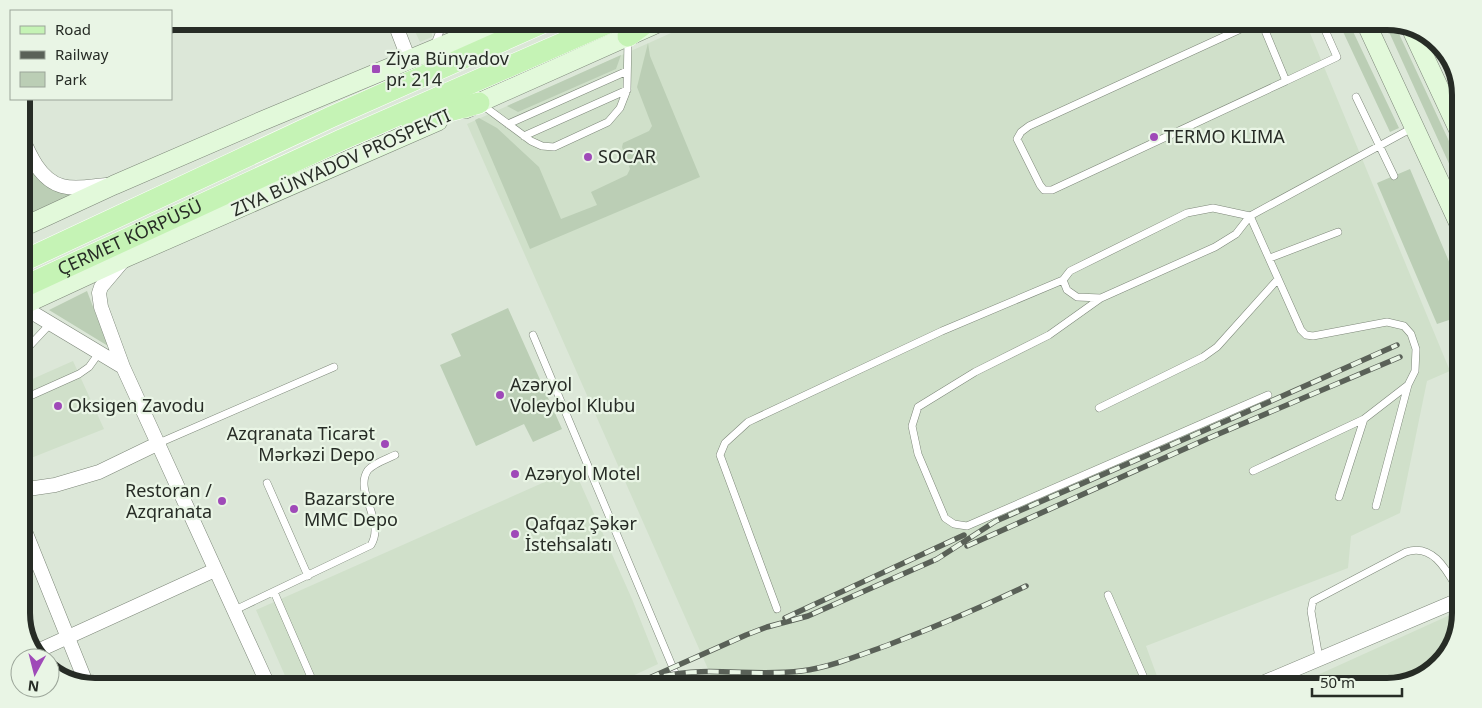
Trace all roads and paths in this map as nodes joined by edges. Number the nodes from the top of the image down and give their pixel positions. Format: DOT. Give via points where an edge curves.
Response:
graph roads {
  1 [pos="397,30"];
  2 [pos="440,30"];
  3 [pos="481,30"];
  4 [pos="527,30"];
  5 [pos="592,30"];
  6 [pos="636,30"];
  7 [pos="642,30"];
  8 [pos="1239,30"];
  9 [pos="1263,30"];
  10 [pos="1325,30"];
  11 [pos="1369,30"];
  12 [pos="628,36"];
  13 [pos="1415,37"];
  14 [pos="432,51"];
  15 [pos="409,60"];
  16 [pos="627,71"];
  17 [pos="1286,81"];
  18 [pos="626,90"];
  19 [pos="1356,97"];
  20 [pos="479,103"];
  21 [pos="1452,113"];
  22 [pos="331,117"];
  23 [pos="508,124"];
  24 [pos="1414,126"];
  25 [pos="524,136"];
  26 [pos="341,140"];
  27 [pos="1381,145"];
  28 [pos="30,153"];
  29 [pos="266,174"];
  30 [pos="1394,176"];
  31 [pos="114,185"];
  32 [pos="1452,208"];
  33 [pos="1250,216"];
  34 [pos="30,224"];
  35 [pos="1338,232"];
  36 [pos="127,257"];
  37 [pos="30,258"];
  38 [pos="1270,258"];
  39 [pos="1278,279"];
  40 [pos="1063,280"];
  41 [pos="30,298"];
  42 [pos="1100,298"];
  43 [pos="30,299"];
  44 [pos="30,308"];
  45 [pos="50,324"];
  46 [pos="533,335"];
  47 [pos="30,345"];
  48 [pos="99,354"];
  49 [pos="123,367"];
  50 [pos="334,367"];
  51 [pos="1408,385"];
  52 [pos="1268,395"];
  53 [pos="30,396"];
  54 [pos="1099,408"];
  55 [pos="1364,419"];
  56 [pos="159,443"];
  57 [pos="395,455"];
  58 [pos="1253,471"];
  59 [pos="267,483"];
  60 [pos="30,489"];
  61 [pos="1339,497"];
  62 [pos="1376,506"];
  63 [pos="30,544"];
  64 [pos="215,570"];
  65 [pos="308,576"];
  66 [pos="1452,581"];
  67 [pos="274,592"];
  68 [pos="1108,595"];
  69 [pos="1452,601"];
  70 [pos="777,609"];
  71 [pos="235,610"];
  72 [pos="68,639"];
  73 [pos="46,648"];
  74 [pos="1319,658"];
  75 [pos="1285,673"];
  76 [pos="84,677"];
  77 [pos="265,678"];
  78 [pos="311,678"];
  79 [pos="677,678"];
  80 [pos="1144,678"];
  81 [pos="1274,678"];
  82 [pos="1287,678"];
  1 -- 15 [label="street"];
  2 -- 14 [label="lane"];
  3 -- 14 [label="main road"];
  4 -- 22 [label="main road"];
  5 -- 26 [label="main road, ZIYA BÜNYADOV PROSPEKTI"];
  6 -- 12 [label="main road"];
  7 -- 12 [label="main road, ZIYA BÜNYADOV PROSPEKTI"];
  8 -- 17 [label="lane" via="1021,132 1017,139 1040,185 1044,190 1052,190"];
  9 -- 17 [label="lane"];
  10 -- 17 [label="lane" via="1337,57"];
  11 -- 24 [label="main road"];
  12 -- 16 [label="lane"];
  12 -- 20 [label="main road, ZIYA BÜNYADOV PROSPEKTI"];
  13 -- 21 [label="main road"];
  14 -- 15 [label="main road"];
  15 -- 22 [label="main road"];
  15 -- 31 [label="main road"];
  16 -- 18 [label="lane"];
  16 -- 23 [label="lane"];
  18 -- 25 [label="lane"];
  18 -- 25 [label="lane" via="620,108 608,122 554,148 542,146"];
  19 -- 27 [label="lane"];
  20 -- 23 [label="lane"];
  20 -- 26 [label="main road"];
  20 -- 36 [label="main road, ZIYA BÜNYADOV PROSPEKTI"];
  22 -- 37 [label="main road, ÇERMET KÖRPÜSÜ"];
  23 -- 25 [label="lane"];
  24 -- 27 [label="lane"];
  24 -- 32 [label="main road"];
  26 -- 29 [label="main road, ZIYA BÜNYADOV PROSPEKTI"];
  27 -- 30 [label="lane"];
  27 -- 33 [label="lane"];
  28 -- 31 [label="street" via="41,173 51,182 74,188"];
  29 -- 41 [label="main road, ÇERMET KÖRPÜSÜ"];
  31 -- 34 [label="main road"];
  33 -- 38 [label="lane"];
  33 -- 40 [label="lane" via="1213,208 1187,213 1070,271"];
  33 -- 42 [label="lane" via="1236,234 1215,247"];
  35 -- 38 [label="lane"];
  36 -- 43 [label="main road, ZIYA BÜNYADOV PROSPEKTI"];
  36 -- 49 [label="street" via="104,281 99,293"];
  38 -- 39 [label="lane"];
  39 -- 51 [label="lane" via="1306,335 1387,322 1404,326 1411,334 1416,349 1415,371"];
  39 -- 54 [label="lane" via="1218,348"];
  40 -- 42 [label="lane" via="1067,290 1077,296"];
  40 -- 70 [label="lane" via="788,402 748,422 724,443 720,455"];
  42 -- 52 [label="lane" via="1049,335 975,372 918,407 912,426 918,454 945,518 966,526"];
  44 -- 45 [label="street"];
  45 -- 47 [label="lane"];
  45 -- 48 [label="street"];
  46 -- 79 [label="lane"];
  48 -- 49 [label="street"];
  48 -- 53 [label="lane" via="90,367 79,374"];
  49 -- 56 [label="street"];
  50 -- 56 [label="lane"];
  51 -- 55 [label="lane"];
  51 -- 62 [label="lane"];
  55 -- 58 [label="lane"];
  55 -- 61 [label="lane"];
  56 -- 60 [label="street" via="99,472"];
  56 -- 64 [label="street"];
  57 -- 65 [label="lane" via="374,465 366,476 365,490 376,526 371,545"];
  59 -- 65 [label="lane"];
  63 -- 72 [label="street"];
  64 -- 71 [label="street"];
  64 -- 72 [label="street"];
  65 -- 67 [label="lane"];
  66 -- 74 [label="lane" via="1443,565 1433,556 1422,550 1412,550 1313,601 1311,611"];
  67 -- 71 [label="lane"];
  67 -- 78 [label="lane"];
  68 -- 80 [label="lane"];
  69 -- 74 [label="street"];
  71 -- 77 [label="street"];
  72 -- 73 [label="street"];
  72 -- 76 [label="street"];
  74 -- 75 [label="street"];
  75 -- 81 [label="street"];
  75 -- 82 [label="lane"];
}
